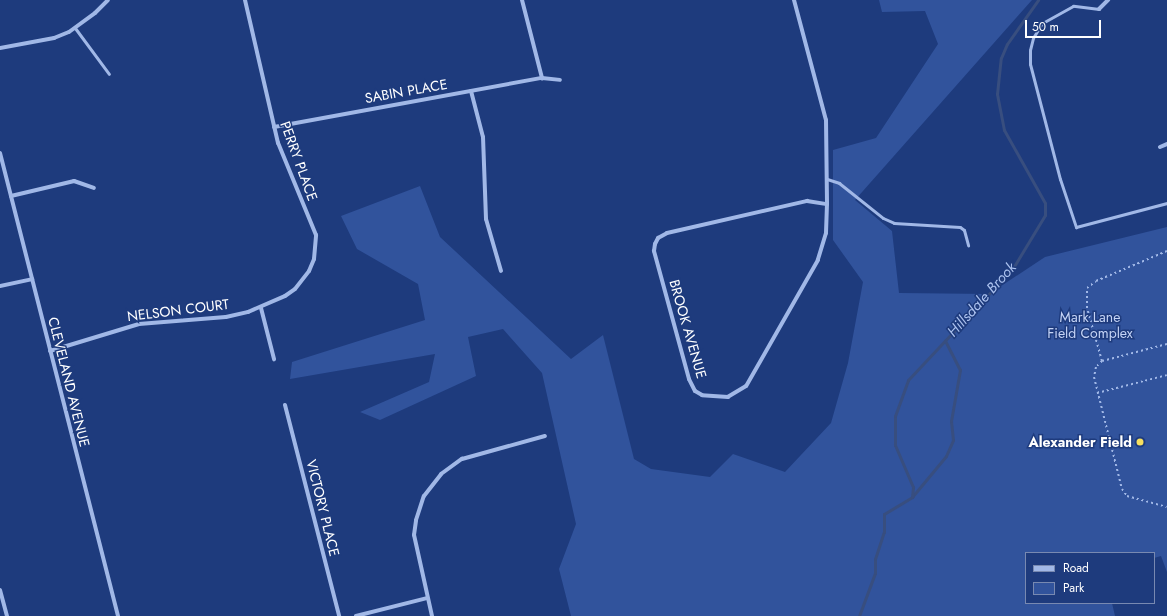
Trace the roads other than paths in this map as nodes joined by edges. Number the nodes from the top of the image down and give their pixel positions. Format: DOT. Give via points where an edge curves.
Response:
graph roads {
  1 [pos="108,0"];
  2 [pos="245,0"];
  3 [pos="522,0"];
  4 [pos="794,0"];
  5 [pos="1108,0"];
  6 [pos="1099,9"];
  7 [pos="75,28"];
  8 [pos="0,48"];
  9 [pos="109,74"];
  10 [pos="542,78"];
  11 [pos="560,80"];
  12 [pos="471,91"];
  13 [pos="274,127"];
  14 [pos="1167,144"];
  15 [pos="1160,148"];
  16 [pos="0,153"];
  17 [pos="827,179"];
  18 [pos="94,188"];
  19 [pos="11,196"];
  20 [pos="1167,203"];
  21 [pos="826,204"];
  22 [pos="968,245"];
  23 [pos="501,271"];
  24 [pos="32,279"];
  25 [pos="0,286"];
  26 [pos="286,296"];
  27 [pos="261,308"];
  28 [pos="50,351"];
  29 [pos="274,359"];
  30 [pos="285,405"];
  31 [pos="546,436"];
  32 [pos="0,590"];
  33 [pos="427,598"];
  34 [pos="7,616"];
  35 [pos="118,616"];
  36 [pos="339,616"];
  37 [pos="356,616"];
  38 [pos="432,616"];
  1 -- 7 [label="street" via="95,14"];
  2 -- 13 [label="street, PERRY PLACE"];
  3 -- 10 [label="street"];
  4 -- 17 [label="street, BROOK AVENUE" via="826,120"];
  5 -- 6 [label="street"];
  6 -- 20 [label="lane" via="1073,6 1042,23 1032,38 1030,50 1030,64 1060,179 1076,227"];
  7 -- 8 [label="street" via="54,38"];
  7 -- 9 [label="lane"];
  10 -- 11 [label="street, SABIN PLACE"];
  10 -- 12 [label="street, SABIN PLACE"];
  12 -- 13 [label="street, SABIN PLACE"];
  12 -- 23 [label="street" via="483,137 486,219"];
  13 -- 26 [label="street, PERRY PLACE" via="278,143 316,235 314,259 309,271"];
  14 -- 15 [label="street"];
  16 -- 19 [label="street, CLEVELAND AVENUE"];
  17 -- 21 [label="street, BROOK AVENUE"];
  17 -- 22 [label="lane" via="839,183 882,218 894,223 960,227 964,230"];
  18 -- 19 [label="street" via="74,181"];
  19 -- 24 [label="street, CLEVELAND AVENUE"];
  21 -- 21 [label="street, BROOK AVENUE" via="826,233 818,260 746,386 728,397 702,395 695,391 688,379 654,251 658,238 667,233 807,201"];
  24 -- 25 [label="street"];
  24 -- 28 [label="street, CLEVELAND AVENUE"];
  26 -- 27 [label="street, NELSON COURT"];
  27 -- 28 [label="street, NELSON COURT" via="226,317 139,324"];
  27 -- 29 [label="street"];
  28 -- 35 [label="street, CLEVELAND AVENUE"];
  30 -- 36 [label="street, VICTORY PLACE"];
  31 -- 33 [label="street" via="462,459 431,484 419,508 414,535"];
  32 -- 34 [label="street"];
  33 -- 37 [label="street"];
  33 -- 38 [label="street"];
}
